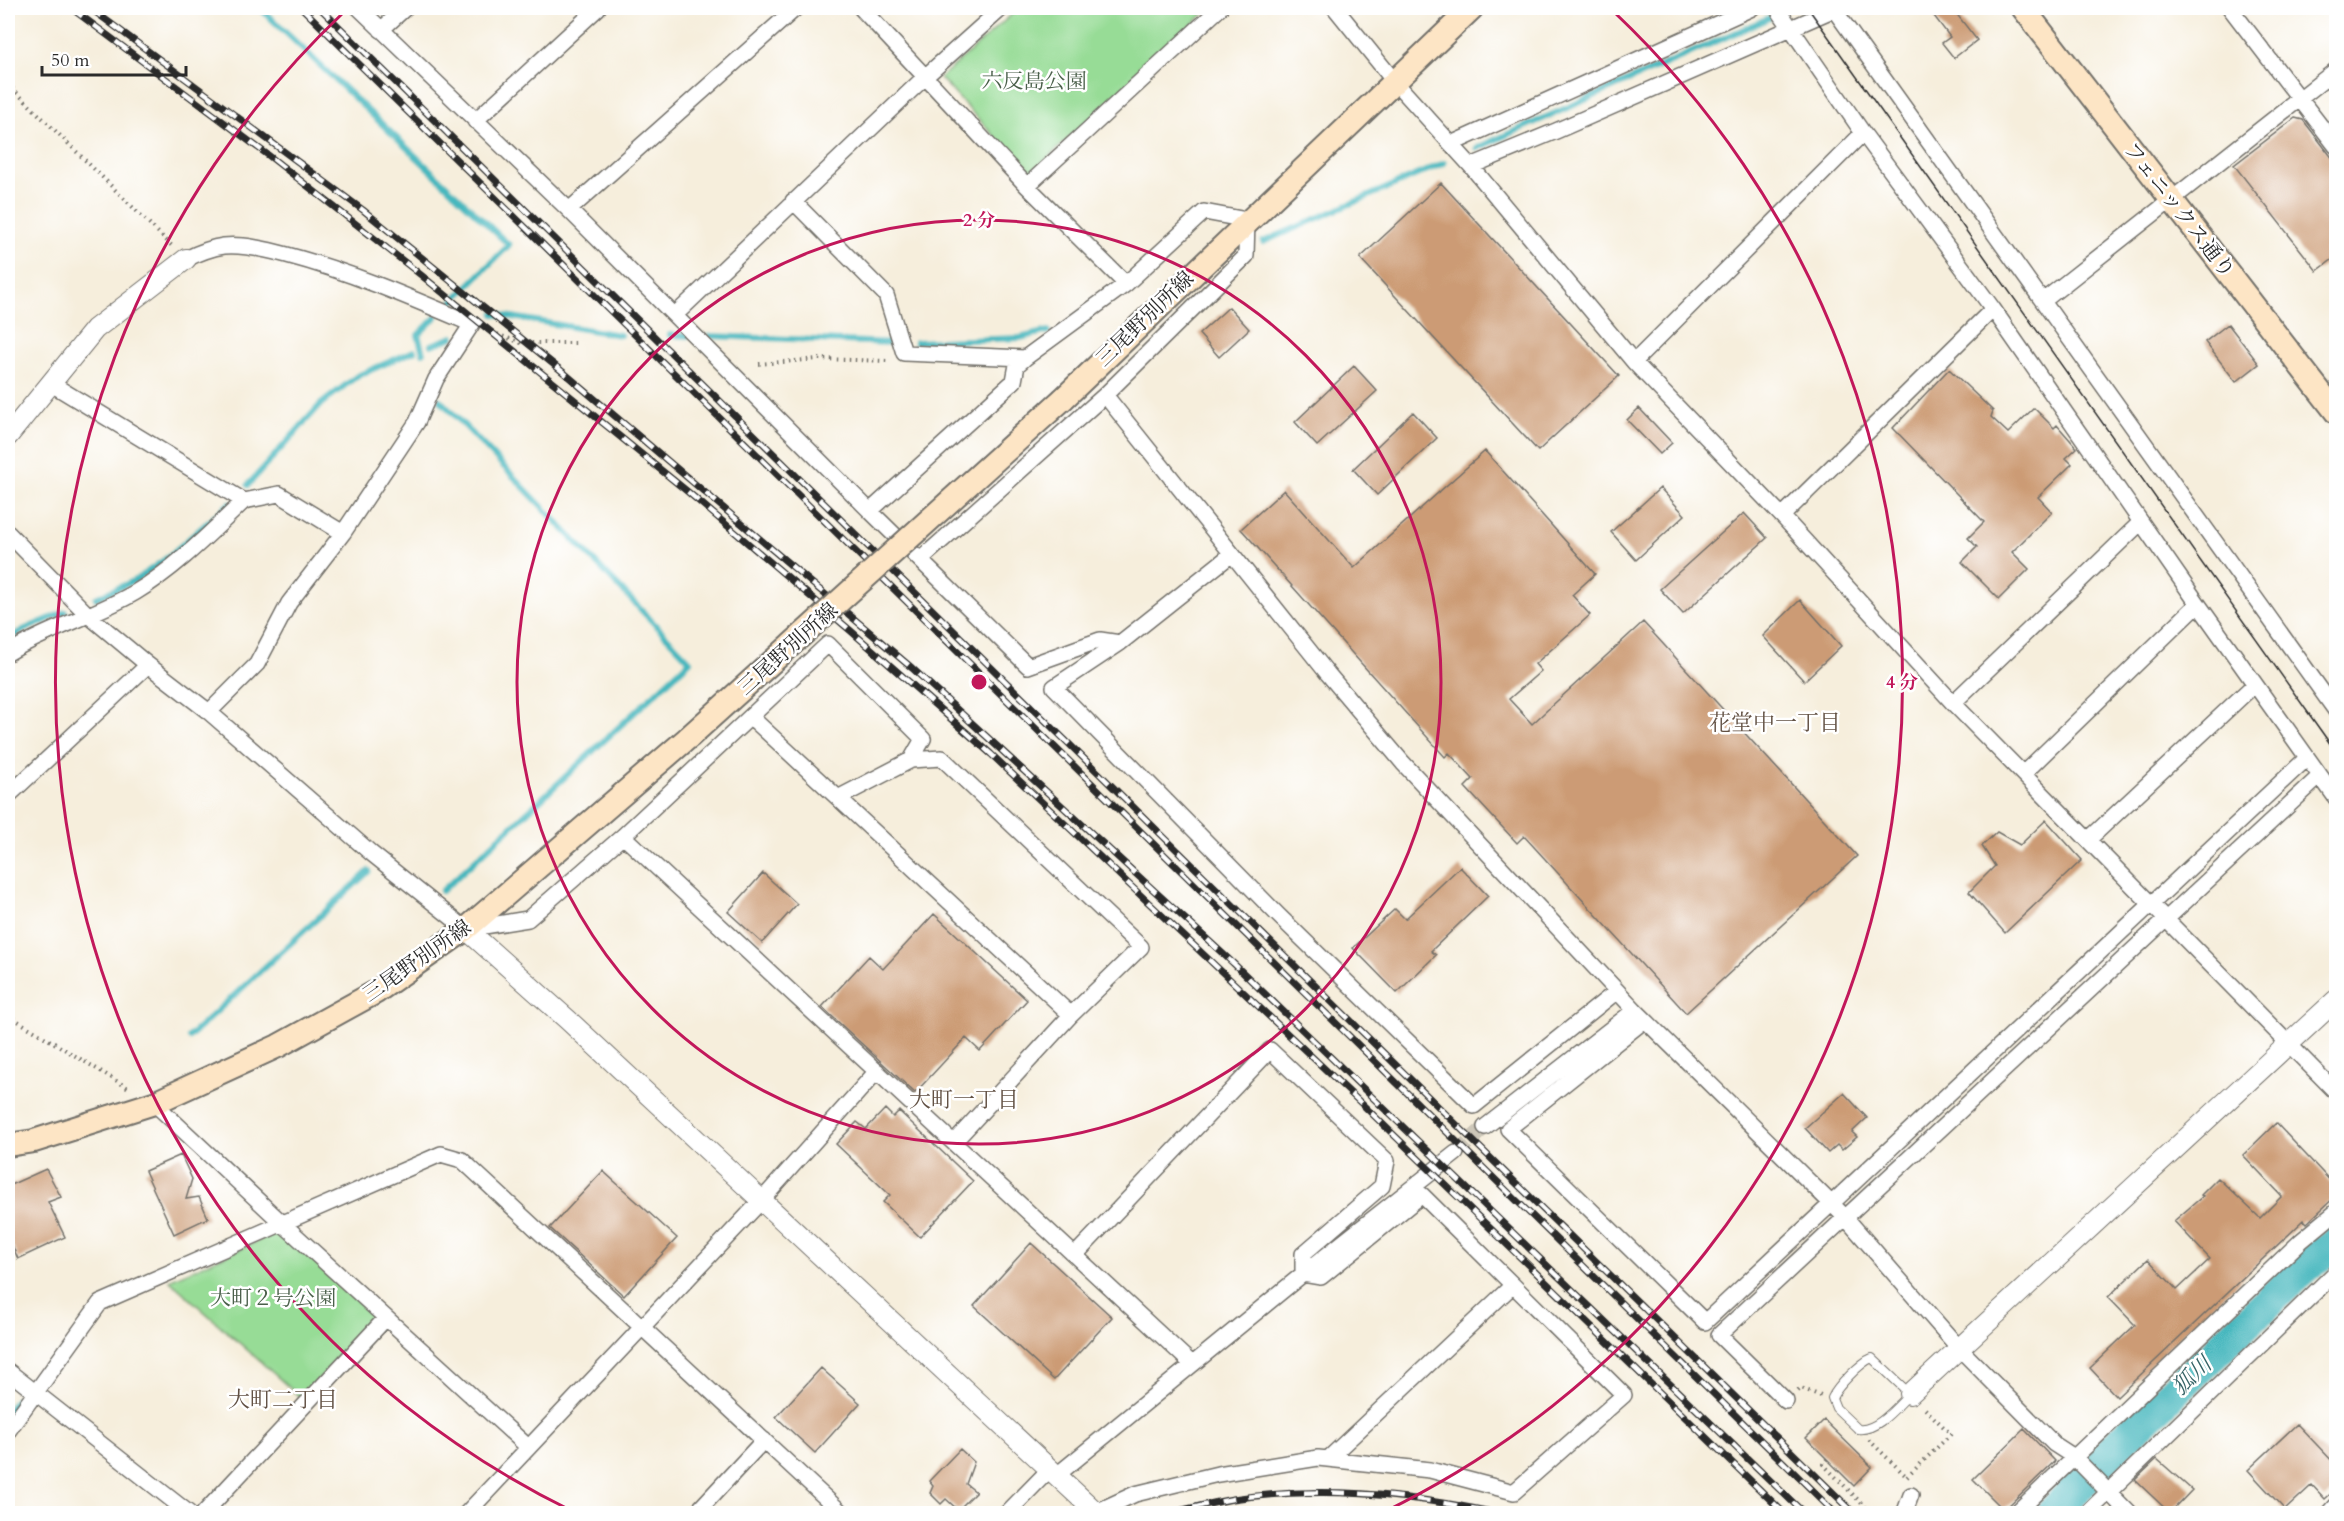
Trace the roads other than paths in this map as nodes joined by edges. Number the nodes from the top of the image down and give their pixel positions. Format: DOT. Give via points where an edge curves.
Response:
graph roads {
  1 [pos="359,8"];
  2 [pos="405,8"];
  3 [pos="598,8"];
  4 [pos="796,8"];
  5 [pos="861,8"];
  6 [pos="1002,8"];
  7 [pos="1220,8"];
  8 [pos="1335,8"];
  9 [pos="1472,8"];
  10 [pos="1752,8"];
  11 [pos="1777,8"];
  12 [pos="1834,8"];
  13 [pos="2023,8"];
  14 [pos="2230,8"];
  15 [pos="1792,29"];
  16 [pos="381,30"];
  17 [pos="2337,70"];
  18 [pos="926,76"];
  19 [pos="1394,81"];
  20 [pos="2299,98"];
  21 [pos="475,121"];
  22 [pos="1863,133"];
  23 [pos="1451,144"];
  24 [pos="2337,146"];
  25 [pos="1471,166"];
  26 [pos="1028,186"];
  27 [pos="2170,200"];
  28 [pos="793,201"];
  29 [pos="569,210"];
  30 [pos="1247,220"];
  31 [pos="186,259"];
  32 [pos="1126,284"];
  33 [pos="2043,301"];
  34 [pos="1993,309"];
  35 [pos="675,315"];
  36 [pos="1025,357"];
  37 [pos="1634,362"];
  38 [pos="50,383"];
  39 [pos="1105,394"];
  40 [pos="2337,412"];
  41 [pos="8,436"];
  42 [pos="244,501"];
  43 [pos="870,511"];
  44 [pos="1782,516"];
  45 [pos="2141,522"];
  46 [pos="8,533"];
  47 [pos="343,533"];
  48 [pos="1232,554"];
  49 [pos="920,561"];
  50 [pos="2198,604"];
  51 [pos="88,615"];
  52 [pos="1120,643"];
  53 [pos="8,653"];
  54 [pos="148,665"];
  55 [pos="2255,684"];
  56 [pos="1953,703"];
  57 [pos="2337,711"];
  58 [pos="209,712"];
  59 [pos="752,718"];
  60 [pos="2307,758"];
  61 [pos="911,760"];
  62 [pos="2023,774"];
  63 [pos="2320,776"];
  64 [pos="8,796"];
  65 [pos="838,798"];
  66 [pos="2337,798"];
  67 [pos="622,837"];
  68 [pos="2088,840"];
  69 [pos="2151,904"];
  70 [pos="2166,919"];
  71 [pos="466,929"];
  72 [pos="1617,991"];
  73 [pos="2337,1000"];
  74 [pos="1071,1015"];
  75 [pos="1640,1015"];
  76 [pos="2288,1043"];
  77 [pos="877,1071"];
  78 [pos="2337,1092"];
  79 [pos="154,1102"];
  80 [pos="1485,1127"];
  81 [pos="954,1142"];
  82 [pos="8,1145"];
  83 [pos="1456,1153"];
  84 [pos="761,1201"];
  85 [pos="1831,1204"];
  86 [pos="2337,1212"];
  87 [pos="1845,1217"];
  88 [pos="282,1223"];
  89 [pos="1076,1254"];
  90 [pos="2337,1272"];
  91 [pos="1303,1274"];
  92 [pos="1514,1285"];
  93 [pos="386,1318"];
  94 [pos="1705,1322"];
  95 [pos="642,1326"];
  96 [pos="1719,1335"];
  97 [pos="1958,1347"];
  98 [pos="1192,1364"];
  99 [pos="8,1371"];
  100 [pos="36,1393"];
  101 [pos="1910,1394"];
  102 [pos="1786,1401"];
  103 [pos="8,1431"];
  104 [pos="764,1440"];
  105 [pos="528,1447"];
  106 [pos="1329,1458"];
  107 [pos="2075,1459"];
  108 [pos="1054,1472"];
  109 [pos="2105,1489"];
  110 [pos="1911,1495"];
  111 [pos="2337,1506"];
  112 [pos="1097,1513"];
  113 [pos="190,1514"];
  114 [pos="203,1514"];
  115 [pos="466,1514"];
  116 [pos="695,1514"];
  117 [pos="843,1514"];
  118 [pos="1006,1514"];
  119 [pos="1904,1514"];
  120 [pos="2015,1514"];
  121 [pos="2086,1514"];
  122 [pos="2130,1514"];
  123 [pos="2329,1514"];
  1 -- 16 [label="street"];
  2 -- 16 [label="street"];
  3 -- 21 [label="street"];
  4 -- 29 [label="street"];
  5 -- 18 [label="street"];
  6 -- 18 [label="street"];
  7 -- 26 [label="street"];
  8 -- 19 [label="street"];
  9 -- 19 [label="main road, 三尾野別所線"];
  10 -- 23 [label="street"];
  11 -- 15 [label="street"];
  12 -- 15 [label="street"];
  12 -- 33 [label="street"];
  13 -- 27 [label="main road, フェニックス通り"];
  14 -- 20 [label="street"];
  15 -- 22 [label="street"];
  15 -- 25 [label="street"];
  16 -- 21 [label="street"];
  17 -- 20 [label="street"];
  18 -- 26 [label="street"];
  18 -- 28 [label="street"];
  19 -- 23 [label="street"];
  19 -- 30 [label="main road, 三尾野別所線"];
  20 -- 24 [label="street"];
  20 -- 27 [label="street"];
  21 -- 29 [label="street"];
  22 -- 34 [label="street"];
  22 -- 37 [label="street"];
  23 -- 25 [label="street"];
  25 -- 37 [label="street"];
  26 -- 32 [label="street"];
  27 -- 33 [label="street"];
  27 -- 40 [label="main road, フェニックス通り"];
  28 -- 35 [label="street"];
  28 -- 36 [label="street" via="886,295 904,353"];
  29 -- 35 [label="street"];
  30 -- 32 [label="street" via="1204,212"];
  30 -- 39 [label="street" via="1246,256"];
  30 -- 71 [label="main road, 三尾野別所線, bridge" via="1063,399 689,737"];
  31 -- 38 [label="street" via="95,329"];
  31 -- 47 [label="street" via="203,250 226,246 264,249 320,264 472,324 436,379 417,422"];
  32 -- 36 [label="street"];
  33 -- 57 [label="street"];
  34 -- 44 [label="street"];
  34 -- 45 [label="street"];
  35 -- 43 [label="street"];
  36 -- 43 [label="street" via="1017,365 1014,381"];
  37 -- 44 [label="street"];
  38 -- 41 [label="street"];
  38 -- 42 [label="street"];
  39 -- 48 [label="street"];
  39 -- 49 [label="street"];
  42 -- 47 [label="street" via="279,494"];
  42 -- 51 [label="street" via="189,553 136,592"];
  43 -- 49 [label="street"];
  44 -- 56 [label="street"];
  45 -- 50 [label="street"];
  45 -- 56 [label="street"];
  46 -- 51 [label="street"];
  47 -- 58 [label="street" via="289,603 257,664"];
  48 -- 52 [label="street"];
  48 -- 72 [label="street" via="1403,763"];
  49 -- 52 [label="street" via="1028,666 1100,640"];
  50 -- 55 [label="street"];
  50 -- 62 [label="street"];
  51 -- 53 [label="street"];
  51 -- 54 [label="street"];
  52 -- 72 [label="street" via="1054,687 1278,915 1474,1106"];
  54 -- 58 [label="street"];
  54 -- 64 [label="street"];
  55 -- 60 [label="street"];
  55 -- 68 [label="street"];
  56 -- 62 [label="street"];
  58 -- 71 [label="street" via="371,853"];
  59 -- 61 [label="street" via="828,645 924,739"];
  59 -- 65 [label="street"];
  59 -- 67 [label="street"];
  60 -- 63 [label="street"];
  60 -- 69 [label="street"];
  61 -- 65 [label="street"];
  61 -- 74 [label="street" via="942,758 1141,947"];
  62 -- 68 [label="street"];
  63 -- 66 [label="street"];
  63 -- 70 [label="street"];
  65 -- 74 [label="street"];
  67 -- 71 [label="street" via="528,919"];
  67 -- 77 [label="street"];
  68 -- 69 [label="street"];
  69 -- 70 [label="street"];
  69 -- 85 [label="street"];
  70 -- 76 [label="street"];
  70 -- 87 [label="street"];
  71 -- 79 [label="main road, 三尾野別所線" via="376,992 278,1046"];
  71 -- 84 [label="street"];
  72 -- 75 [label="street"];
  73 -- 76 [label="street"];
  74 -- 81 [label="street"];
  75 -- 80 [label="street"];
  75 -- 85 [label="street"];
  75 -- 94 [label="street" via="1508,1129"];
  76 -- 78 [label="street"];
  76 -- 97 [label="street"];
  77 -- 81 [label="street"];
  77 -- 84 [label="street"];
  79 -- 82 [label="main road, 三尾野別所線" via="34,1141"];
  79 -- 88 [label="street"];
  81 -- 89 [label="street"];
  83 -- 91 [label="street"];
  84 -- 95 [label="street"];
  84 -- 108 [label="street"];
  85 -- 87 [label="street"];
  85 -- 94 [label="street"];
  86 -- 107 [label="street" via="2301,1241"];
  87 -- 96 [label="street"];
  87 -- 97 [label="street"];
  88 -- 93 [label="street"];
  88 -- 95 [label="street" via="441,1154 462,1160"];
  88 -- 100 [label="street" via="100,1303"];
  89 -- 91 [label="street" via="1270,1050 1387,1161 1382,1186 1303,1254"];
  89 -- 98 [label="street"];
  90 -- 109 [label="street"];
  91 -- 92 [label="street" via="1321,1277 1422,1195"];
  91 -- 98 [label="street"];
  92 -- 106 [label="street"];
  92 -- 106 [label="street" via="1624,1395 1514,1492 1430,1470"];
  93 -- 105 [label="street"];
  93 -- 114 [label="street"];
  94 -- 96 [label="street"];
  95 -- 104 [label="street"];
  95 -- 105 [label="street"];
  96 -- 102 [label="street"];
  97 -- 101 [label="street"];
  97 -- 107 [label="street" via="2053,1443"];
  98 -- 108 [label="street"];
  99 -- 100 [label="street"];
  100 -- 103 [label="street"];
  100 -- 113 [label="street"];
  101 -- 101 [label="lane" via="1868,1429 1858,1429 1832,1400 1837,1389 1872,1358"];
  104 -- 116 [label="street"];
  104 -- 117 [label="street"];
  105 -- 115 [label="street"];
  106 -- 112 [label="street" via="1218,1474 1135,1494"];
  107 -- 109 [label="street"];
  107 -- 120 [label="street"];
  108 -- 112 [label="street"];
  108 -- 118 [label="street"];
  109 -- 121 [label="street"];
  109 -- 122 [label="street"];
  110 -- 119 [label="street"];
  111 -- 123 [label="street"];
}
